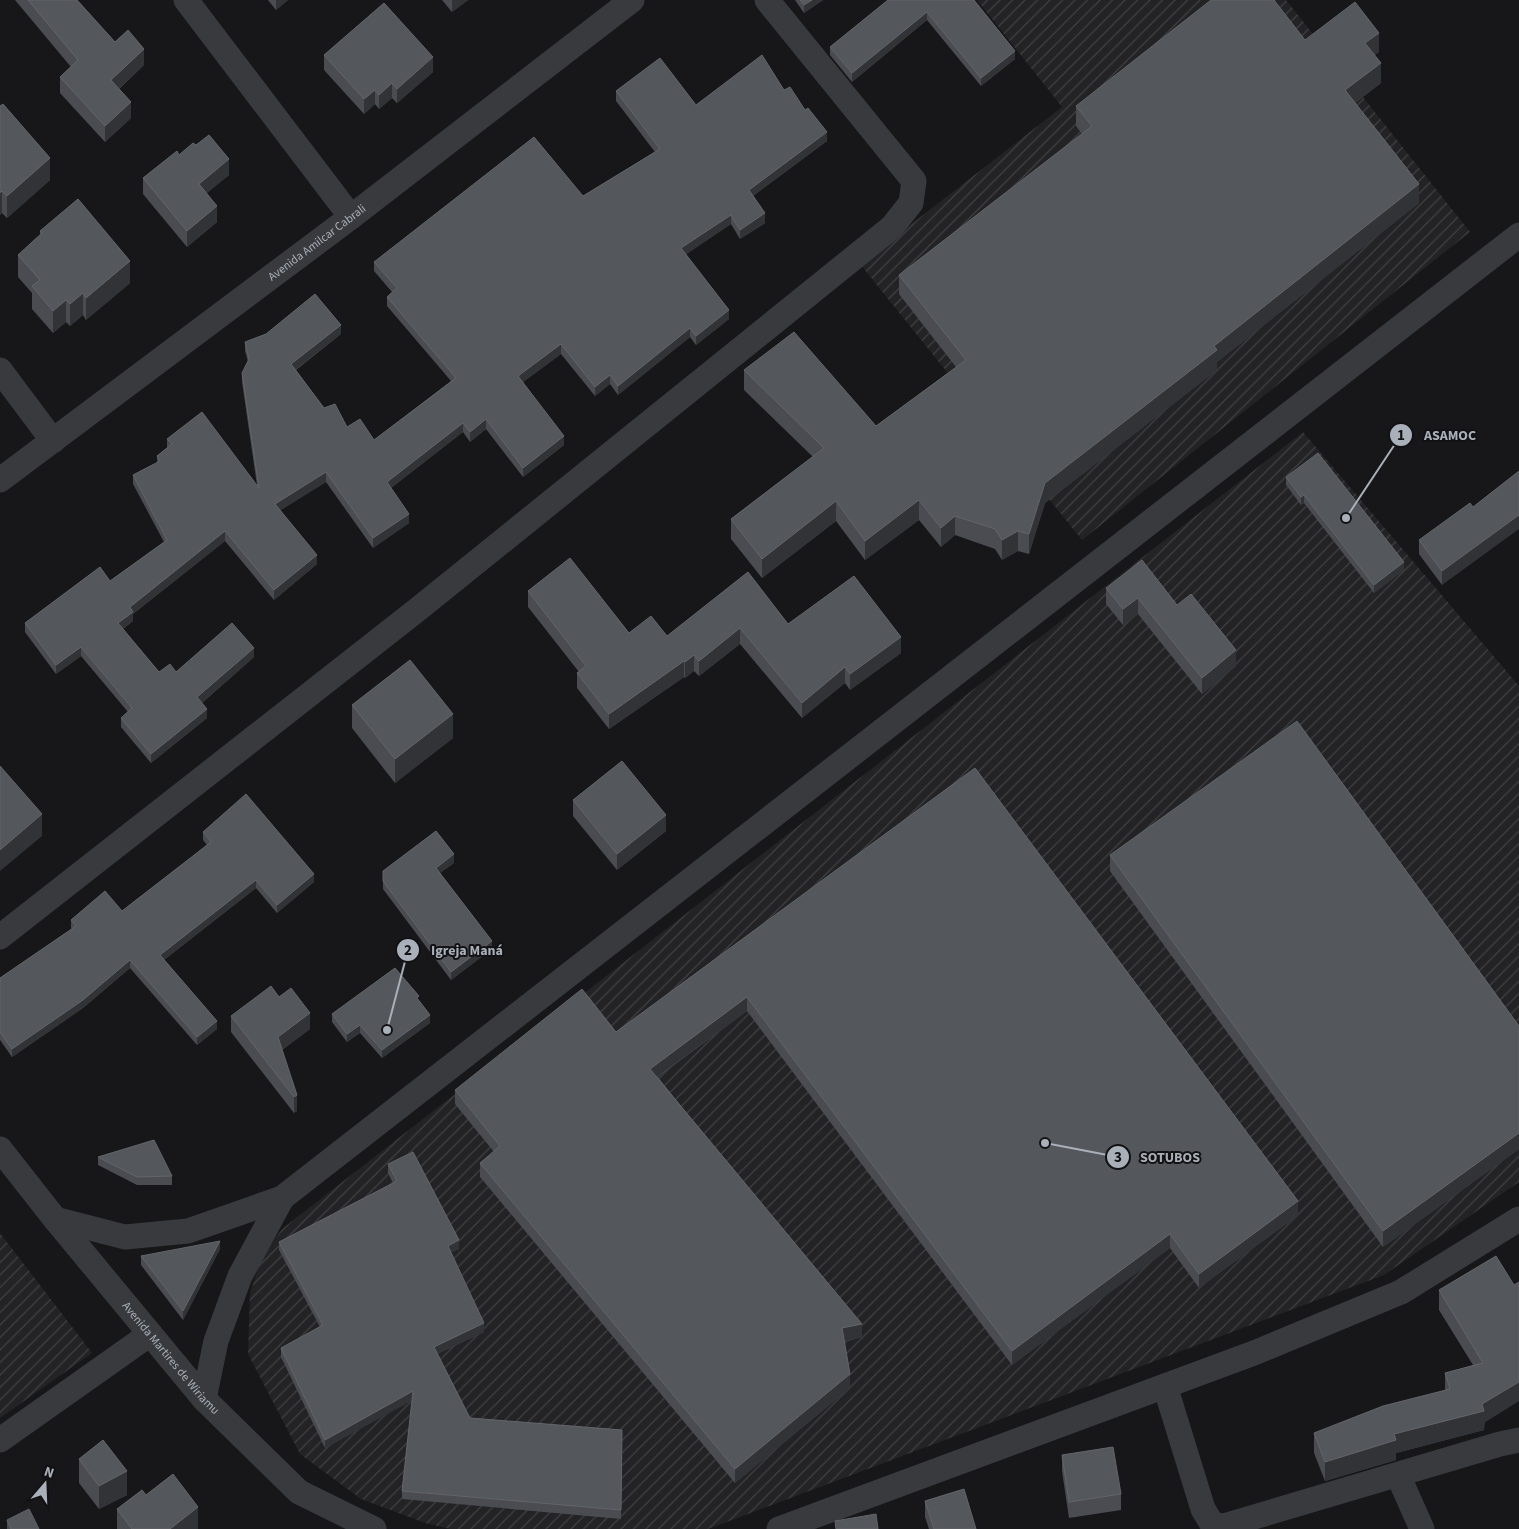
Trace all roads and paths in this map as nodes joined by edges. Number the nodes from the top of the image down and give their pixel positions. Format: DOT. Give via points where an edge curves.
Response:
graph roads {
  1 [pos="186,0"];
  2 [pos="632,0"];
  3 [pos="767,0"];
  4 [pos="351,217"];
  5 [pos="1519,235"];
  6 [pos="0,370"];
  7 [pos="53,441"];
  8 [pos="0,480"];
  9 [pos="0,937"];
  10 [pos="0,1149"];
  11 [pos="282,1198"];
  12 [pos="55,1220"];
  13 [pos="1519,1220"];
  14 [pos="150,1334"];
  15 [pos="1164,1386"];
  16 [pos="204,1399"];
  17 [pos="0,1440"];
  18 [pos="1519,1440"];
  19 [pos="1398,1475"];
  20 [pos="374,1529"];
  21 [pos="779,1529"];
  22 [pos="1422,1529"];
  1 -- 4 [label="street"];
  2 -- 4 [label="street, Avenida Amilcar Cabrali"];
  3 -- 9 [label="street" via="914,181 911,203 892,227 417,610"];
  4 -- 7 [label="street, Avenida Amilcar Cabrali"];
  5 -- 11 [label="street"];
  6 -- 7 [label="street"];
  7 -- 8 [label="street, Avenida Amilcar Cabrali"];
  10 -- 12 [label="street, Avenida Martires de Wiriamu"];
  11 -- 12 [label="street" via="188,1231 125,1237"];
  11 -- 16 [label="street" via="240,1276 216,1341"];
  12 -- 14 [label="street, Avenida Martires de Wiriamu"];
  13 -- 15 [label="street" via="1401,1292"];
  14 -- 16 [label="street, Avenida Martires de Wiriamu"];
  14 -- 17 [label="street"];
  15 -- 19 [label="street" via="1202,1509 1212,1524 1224,1526"];
  15 -- 21 [label="street"];
  16 -- 20 [label="street, Avenida Martires de Wiriamu" via="299,1492"];
  18 -- 19 [label="street"];
  19 -- 22 [label="street"];
}
